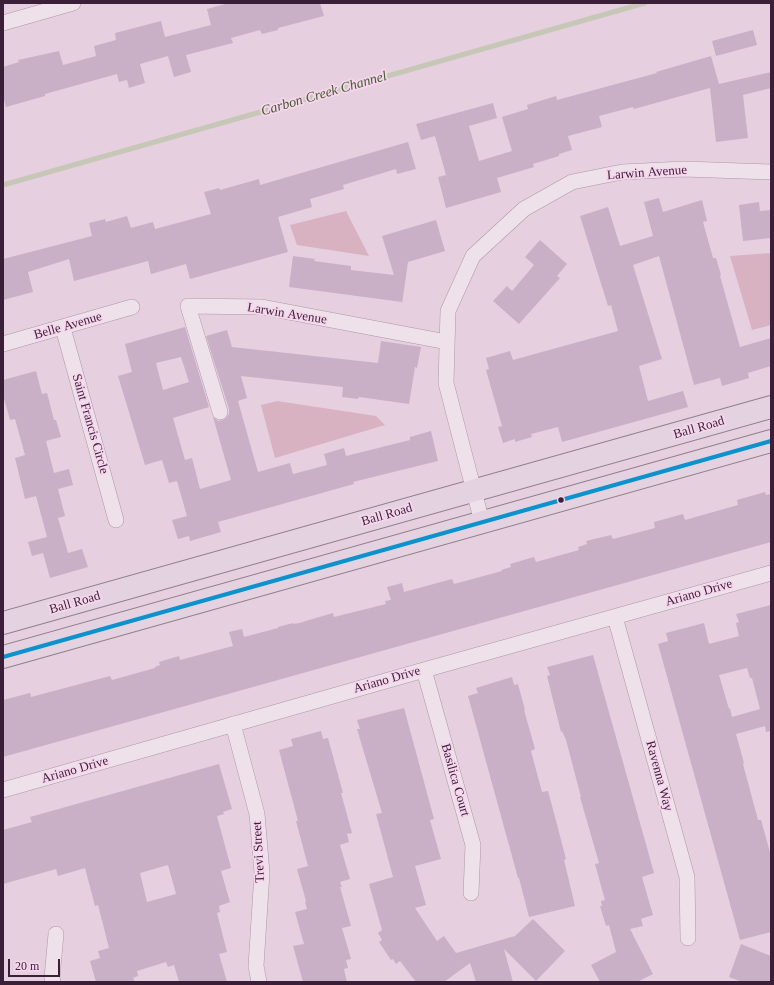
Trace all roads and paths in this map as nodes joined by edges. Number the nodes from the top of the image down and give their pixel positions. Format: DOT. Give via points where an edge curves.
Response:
graph roads {
  1 [pos="72,3"];
  2 [pos="4,18"];
  3 [pos="771,172"];
  4 [pos="132,307"];
  5 [pos="63,328"];
  6 [pos="447,342"];
  7 [pos="3,344"];
  8 [pos="771,407"];
  9 [pos="220,412"];
  10 [pos="771,441"];
  11 [pos="474,491"];
  12 [pos="116,520"];
  13 [pos="482,522"];
  14 [pos="771,573"];
  15 [pos="615,617"];
  16 [pos="3,623"];
  17 [pos="3,657"];
  18 [pos="424,670"];
  19 [pos="233,724"];
  20 [pos="3,790"];
  21 [pos="471,893"];
  22 [pos="56,934"];
  23 [pos="688,938"];
  24 [pos="53,982"];
  25 [pos="260,982"];
  1 -- 2 [label="street"];
  3 -- 6 [label="street, Larwin Avenue" via="684,169 630,171 572,182 524,209 473,256 448,311"];
  4 -- 5 [label="street, Belle Avenue"];
  5 -- 7 [label="street, Belle Avenue"];
  5 -- 12 [label="street, Saint Francis Circle"];
  6 -- 9 [label="street, Larwin Avenue" via="262,307 188,306"];
  6 -- 11 [label="street, Larwin Avenue" via="446,383"];
  8 -- 11 [label="main road, Ball Road"];
  10 -- 13 [label="main road"];
  11 -- 13 [label="street, Larwin Avenue"];
  11 -- 16 [label="main road, Ball Road"];
  13 -- 17 [label="main road"];
  14 -- 15 [label="street, Ariano Drive"];
  15 -- 18 [label="street, Ariano Drive"];
  15 -- 23 [label="street, Ravenna Way" via="687,877"];
  18 -- 19 [label="street, Ariano Drive"];
  18 -- 21 [label="street, Basilica Court" via="473,845"];
  19 -- 20 [label="street, Ariano Drive"];
  19 -- 25 [label="street, Trevi Street" via="257,814 262,873 256,966"];
  22 -- 24 [label="street"];
}
